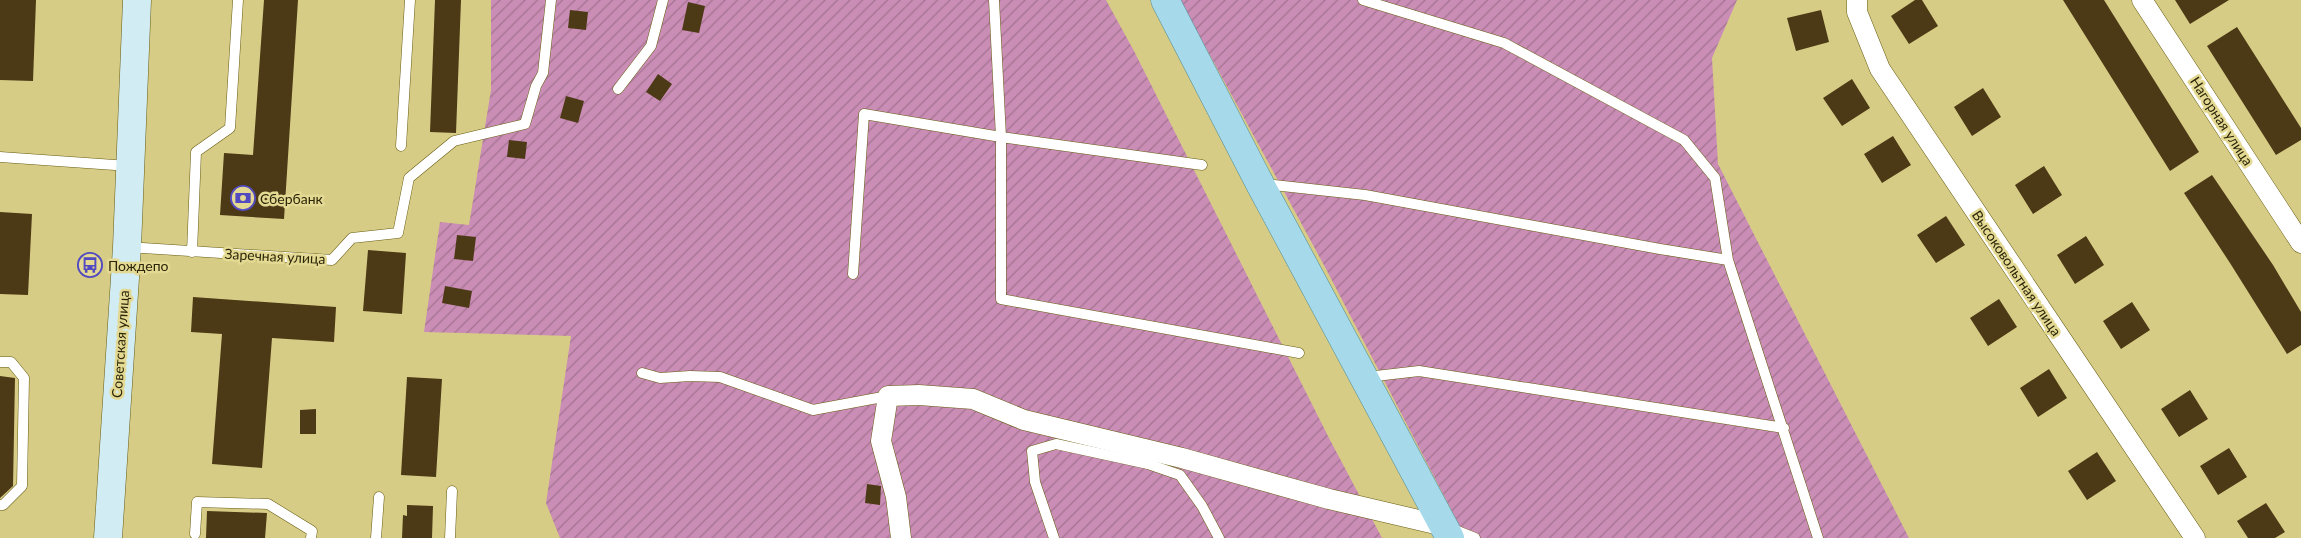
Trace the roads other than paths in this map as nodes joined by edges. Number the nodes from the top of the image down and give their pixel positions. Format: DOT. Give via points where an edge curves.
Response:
graph roads {
  1 [pos="137,0"];
  2 [pos="238,0"];
  3 [pos="410,0"];
  4 [pos="551,0"];
  5 [pos="663,0"];
  6 [pos="994,0"];
  7 [pos="1166,0"];
  8 [pos="1363,0"];
  9 [pos="1857,0"];
  10 [pos="2142,0"];
  11 [pos="618,89"];
  12 [pos="1001,137"];
  13 [pos="401,146"];
  14 [pos="0,157"];
  15 [pos="1202,165"];
  16 [pos="130,166"];
  17 [pos="1260,184"];
  18 [pos="2301,243"];
  19 [pos="127,247"];
  20 [pos="192,252"];
  21 [pos="1728,260"];
  22 [pos="853,274"];
  23 [pos="1299,354"];
  24 [pos="0,362"];
  25 [pos="642,373"];
  26 [pos="1364,377"];
  27 [pos="888,396"];
  28 [pos="1784,428"];
  29 [pos="452,491"];
  30 [pos="379,497"];
  31 [pos="0,505"];
  32 [pos="1447,532"];
  33 [pos="195,534"];
  34 [pos="108,538"];
  35 [pos="312,538"];
  36 [pos="376,538"];
  37 [pos="450,538"];
  38 [pos="902,538"];
  39 [pos="1054,538"];
  40 [pos="1219,538"];
  41 [pos="1475,538"];
  42 [pos="1818,538"];
  43 [pos="2195,538"];
  1 -- 16 [label="main road, Советская улица"];
  2 -- 20 [label="lane" via="230,128 196,152"];
  3 -- 13 [label="lane"];
  4 -- 20 [label="lane, Заречная улица" via="543,73 525,124 454,141 409,178 398,233 352,238 332,260"];
  5 -- 11 [label="lane" via="651,46"];
  6 -- 12 [label="lane"];
  7 -- 17 [label="main road"];
  8 -- 21 [label="lane" via="1504,43 1684,140 1715,178"];
  9 -- 43 [label="street, Высоковольтная улица" via="1858,12 1880,68"];
  10 -- 18 [label="street, Нагорная улица"];
  12 -- 15 [label="lane"];
  12 -- 22 [label="lane" via="864,114"];
  12 -- 23 [label="lane" via="1001,299"];
  14 -- 16 [label="lane"];
  16 -- 19 [label="main road, Советская улица"];
  17 -- 21 [label="lane" via="1365,195"];
  17 -- 26 [label="main road"];
  19 -- 20 [label="lane, Заречная улица"];
  19 -- 34 [label="main road, Советская улица"];
  21 -- 28 [label="lane"];
  24 -- 31 [label="lane" via="11,362 24,378 22,486 4,505"];
  25 -- 27 [label="lane" via="660,378 720,378 813,410"];
  26 -- 28 [label="lane" via="1418,370"];
  26 -- 32 [label="main road"];
  27 -- 32 [label="street" via="973,399 1024,420 1182,458"];
  27 -- 38 [label="street" via="881,441 896,497"];
  28 -- 42 [label="lane"];
  29 -- 37 [label="lane"];
  30 -- 36 [label="lane"];
  32 -- 41 [label="lane"];
  33 -- 35 [label="lane" via="197,502 268,504 312,531"];
  39 -- 40 [label="lane" via="1035,482 1032,451 1056,444 1148,464 1180,476 1202,506"];
}
